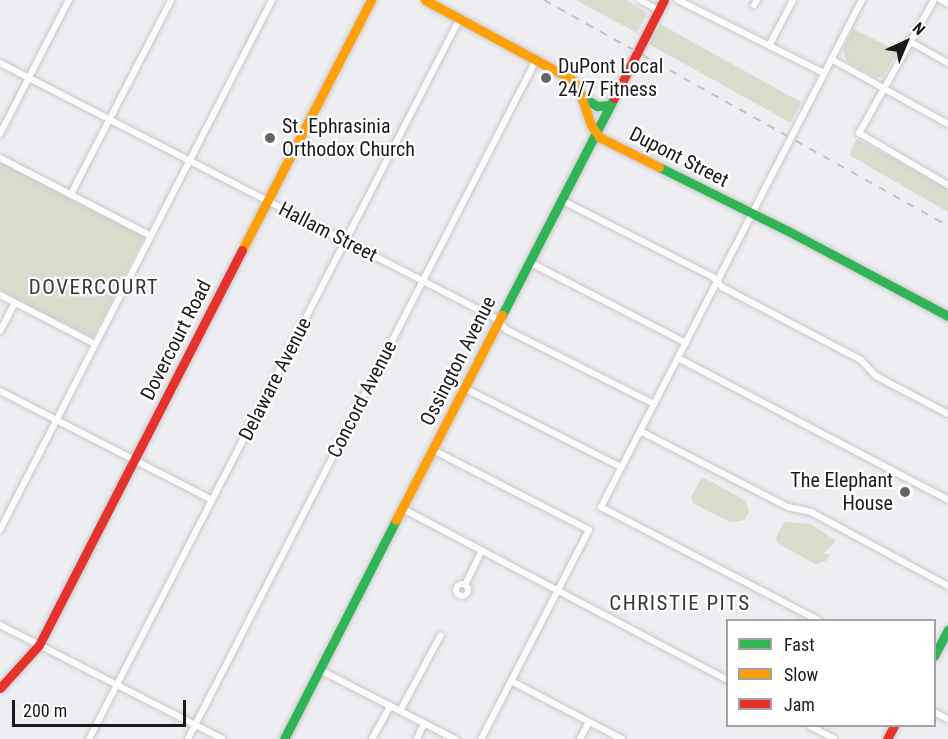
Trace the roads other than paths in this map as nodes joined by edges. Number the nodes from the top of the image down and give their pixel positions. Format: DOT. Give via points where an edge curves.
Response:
graph roads {
  1 [pos="69,0"];
  2 [pos="171,0"];
  3 [pos="273,0"];
  4 [pos="371,0"];
  5 [pos="425,0"];
  6 [pos="640,0"];
  7 [pos="664,0"];
  8 [pos="678,0"];
  9 [pos="793,0"];
  10 [pos="862,0"];
  11 [pos="934,0"];
  12 [pos="941,0"];
  13 [pos="948,4"];
  14 [pos="658,10"];
  15 [pos="460,18"];
  16 [pos="909,41"];
  17 [pos="769,46"];
  18 [pos="831,59"];
  19 [pos="536,60"];
  20 [pos="0,63"];
  21 [pos="948,63"];
  22 [pos="824,73"];
  23 [pos="29,78"];
  24 [pos="883,88"];
  25 [pos="582,96"];
  26 [pos="610,105"];
  27 [pos="109,120"];
  28 [pos="948,124"];
  29 [pos="595,133"];
  30 [pos="0,134"];
  31 [pos="0,158"];
  32 [pos="190,161"];
  33 [pos="948,185"];
  34 [pos="70,194"];
  35 [pos="561,200"];
  36 [pos="268,201"];
  37 [pos="753,214"];
  38 [pos="151,236"];
  39 [pos="345,241"];
  40 [pos="529,262"];
  41 [pos="422,280"];
  42 [pos="717,283"];
  43 [pos="0,295"];
  44 [pos="15,303"];
  45 [pos="948,316"];
  46 [pos="498,321"];
  47 [pos="0,331"];
  48 [pos="686,343"];
  49 [pos="95,344"];
  50 [pos="678,358"];
  51 [pos="465,388"];
  52 [pos="0,391"];
  53 [pos="654,404"];
  54 [pos="948,414"];
  55 [pos="56,420"];
  56 [pos="640,431"];
  57 [pos="433,450"];
  58 [pos="135,460"];
  59 [pos="621,467"];
  60 [pos="212,500"];
  61 [pos="948,500"];
  62 [pos="403,509"];
  63 [pos="0,530"];
  64 [pos="482,550"];
  65 [pos="465,585"];
  66 [pos="948,586"];
  67 [pos="558,591"];
  68 [pos="814,619"];
  69 [pos="0,625"];
  70 [pos="948,630"];
  71 [pos="441,635"];
  72 [pos="39,645"];
  73 [pos="936,652"];
  74 [pos="320,670"];
  75 [pos="726,679"];
  76 [pos="511,681"];
  77 [pos="117,686"];
  78 [pos="0,688"];
  79 [pos="390,706"];
  80 [pos="400,711"];
  81 [pos="589,722"];
  82 [pos="424,723"];
  83 [pos="195,725"];
  84 [pos="812,727"];
  85 [pos="89,739"];
  86 [pos="188,739"];
  87 [pos="223,739"];
  88 [pos="284,739"];
  89 [pos="372,739"];
  90 [pos="417,739"];
  91 [pos="455,739"];
  92 [pos="481,739"];
  93 [pos="580,739"];
  94 [pos="622,739"];
  95 [pos="834,739"];
  1 -- 23 [label="street"];
  2 -- 27 [label="street"];
  3 -- 32 [label="street"];
  4 -- 36 [label="street, Dovercourt Road"];
  5 -- 15 [label="street"];
  6 -- 14 [label="street"];
  7 -- 14 [label="street, Ossington Avenue"];
  8 -- 17 [label="street"];
  9 -- 17 [label="street"];
  10 -- 18 [label="street"];
  11 -- 16 [label="street"];
  12 -- 13 [label="street"];
  14 -- 26 [label="street, Ossington Avenue"];
  15 -- 19 [label="street"];
  15 -- 39 [label="street, Delaware Avenue"];
  16 -- 21 [label="street"];
  16 -- 24 [label="street"];
  17 -- 22 [label="street"];
  18 -- 22 [label="street"];
  18 -- 24 [label="street"];
  19 -- 25 [label="street" via="576,83"];
  19 -- 41 [label="street, Concord Avenue"];
  20 -- 23 [label="street, Hallam Street"];
  22 -- 37 [label="street"];
  23 -- 27 [label="street, Hallam Street"];
  23 -- 30 [label="street"];
  24 -- 28 [label="street"];
  24 -- 33 [label="street" via="858,134"];
  25 -- 26 [label="street" via="597,106"];
  25 -- 29 [label="street"];
  26 -- 29 [label="street, Ossington Avenue"];
  27 -- 32 [label="street, Hallam Street"];
  27 -- 34 [label="street"];
  29 -- 35 [label="street, Ossington Avenue"];
  29 -- 37 [label="street, Dupont Street"];
  31 -- 34 [label="street"];
  32 -- 36 [label="street, Hallam Street"];
  32 -- 38 [label="street"];
  34 -- 38 [label="street"];
  35 -- 40 [label="street, Ossington Avenue"];
  35 -- 42 [label="street" via="713,277"];
  36 -- 39 [label="street, Hallam Street"];
  36 -- 58 [label="street, Dovercourt Road"];
  37 -- 42 [label="street"];
  37 -- 45 [label="street, Dupont Street"];
  38 -- 49 [label="street"];
  39 -- 41 [label="street, Hallam Street"];
  39 -- 60 [label="street, Delaware Avenue"];
  40 -- 46 [label="street, Ossington Avenue"];
  40 -- 48 [label="street"];
  41 -- 46 [label="street, Hallam Street"];
  41 -- 83 [label="street, Concord Avenue"];
  42 -- 48 [label="street"];
  42 -- 54 [label="street" via="861,360 876,376"];
  43 -- 44 [label="street"];
  44 -- 47 [label="street"];
  44 -- 49 [label="street"];
  46 -- 51 [label="street, Ossington Avenue"];
  46 -- 53 [label="street, Hallam Street" via="507,330"];
  48 -- 50 [label="street"];
  49 -- 55 [label="street"];
  50 -- 53 [label="street"];
  50 -- 61 [label="street"];
  51 -- 57 [label="street, Ossington Avenue"];
  51 -- 59 [label="street"];
  52 -- 55 [label="street"];
  53 -- 56 [label="street"];
  55 -- 58 [label="street"];
  55 -- 63 [label="street"];
  56 -- 59 [label="street"];
  56 -- 66 [label="street" via="789,507 811,512"];
  57 -- 62 [label="street, Ossington Avenue"];
  57 -- 67 [label="street" via="589,530"];
  58 -- 60 [label="street"];
  58 -- 72 [label="street, Dovercourt Road"];
  59 -- 68 [label="street" via="602,507"];
  60 -- 77 [label="street, Delaware Avenue"];
  62 -- 64 [label="street"];
  62 -- 74 [label="street, Ossington Avenue"];
  64 -- 65 [label="street"];
  64 -- 67 [label="street"];
  67 -- 75 [label="street"];
  67 -- 76 [label="street"];
  69 -- 72 [label="street"];
  70 -- 73 [label="street"];
  71 -- 80 [label="street"];
  72 -- 77 [label="street"];
  72 -- 78 [label="street, Dovercourt Road"];
  74 -- 79 [label="street"];
  74 -- 88 [label="street, Ossington Avenue"];
  76 -- 81 [label="street"];
  76 -- 92 [label="street"];
  77 -- 83 [label="street"];
  77 -- 85 [label="street, Delaware Avenue"];
  79 -- 80 [label="street"];
  79 -- 89 [label="street"];
  80 -- 82 [label="street"];
  81 -- 93 [label="street"];
  81 -- 94 [label="street"];
  82 -- 90 [label="street"];
  82 -- 91 [label="street"];
  83 -- 86 [label="street, Concord Avenue"];
  83 -- 87 [label="street"];
  84 -- 95 [label="street"];
}
